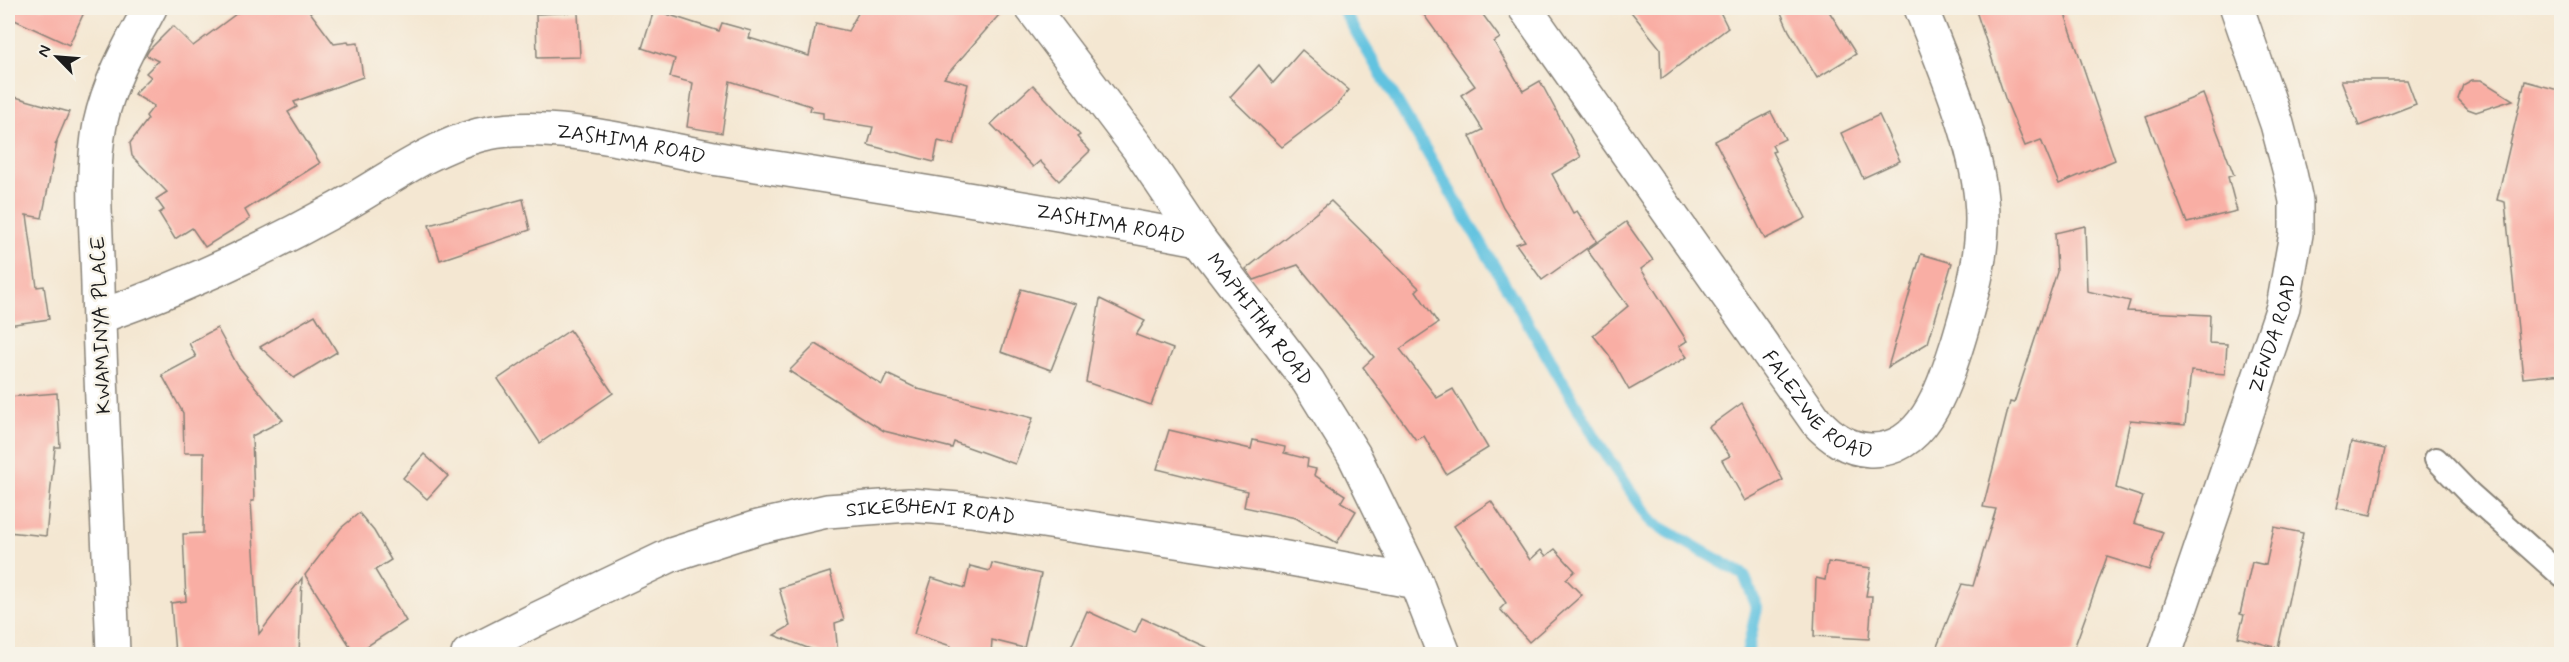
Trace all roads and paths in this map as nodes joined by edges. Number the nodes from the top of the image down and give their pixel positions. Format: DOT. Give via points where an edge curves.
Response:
graph roads {
  1 [pos="150,8"];
  2 [pos="1032,8"];
  3 [pos="1525,8"];
  4 [pos="1921,8"];
  5 [pos="2237,8"];
  6 [pos="1199,239"];
  7 [pos="99,317"];
  8 [pos="2436,459"];
  9 [pos="2562,576"];
  10 [pos="1416,582"];
  11 [pos="113,654"];
  12 [pos="468,654"];
  13 [pos="1444,654"];
  14 [pos="2165,654"];
  1 -- 7 [label="street, KWAMINYA PLACE" via="107,94 100,126 95,174"];
  2 -- 6 [label="street, MAPHITHA ROAD" via="1138,148"];
  3 -- 4 [label="street, FALEZWE ROAD" via="1816,421 1846,445 1884,450 1914,434 1938,397 1969,305 1981,236 1981,199 1972,155 1952,88"];
  5 -- 14 [label="street, ZENDA ROAD" via="2290,172 2296,201 2296,234 2283,307"];
  6 -- 7 [label="street, ZASHIMA ROAD" via="589,135 525,129 480,135 450,146 252,254 164,294"];
  6 -- 10 [label="street, MAPHITHA ROAD" via="1308,381 1354,455"];
  7 -- 11 [label="street, KWAMINYA PLACE"];
  8 -- 9 [label="lane"];
  10 -- 12 [label="street, SIKEBHENI ROAD" via="1275,556 971,510 909,505 838,510 758,527 671,555"];
  10 -- 13 [label="street, MAPHITHA ROAD"];
}
